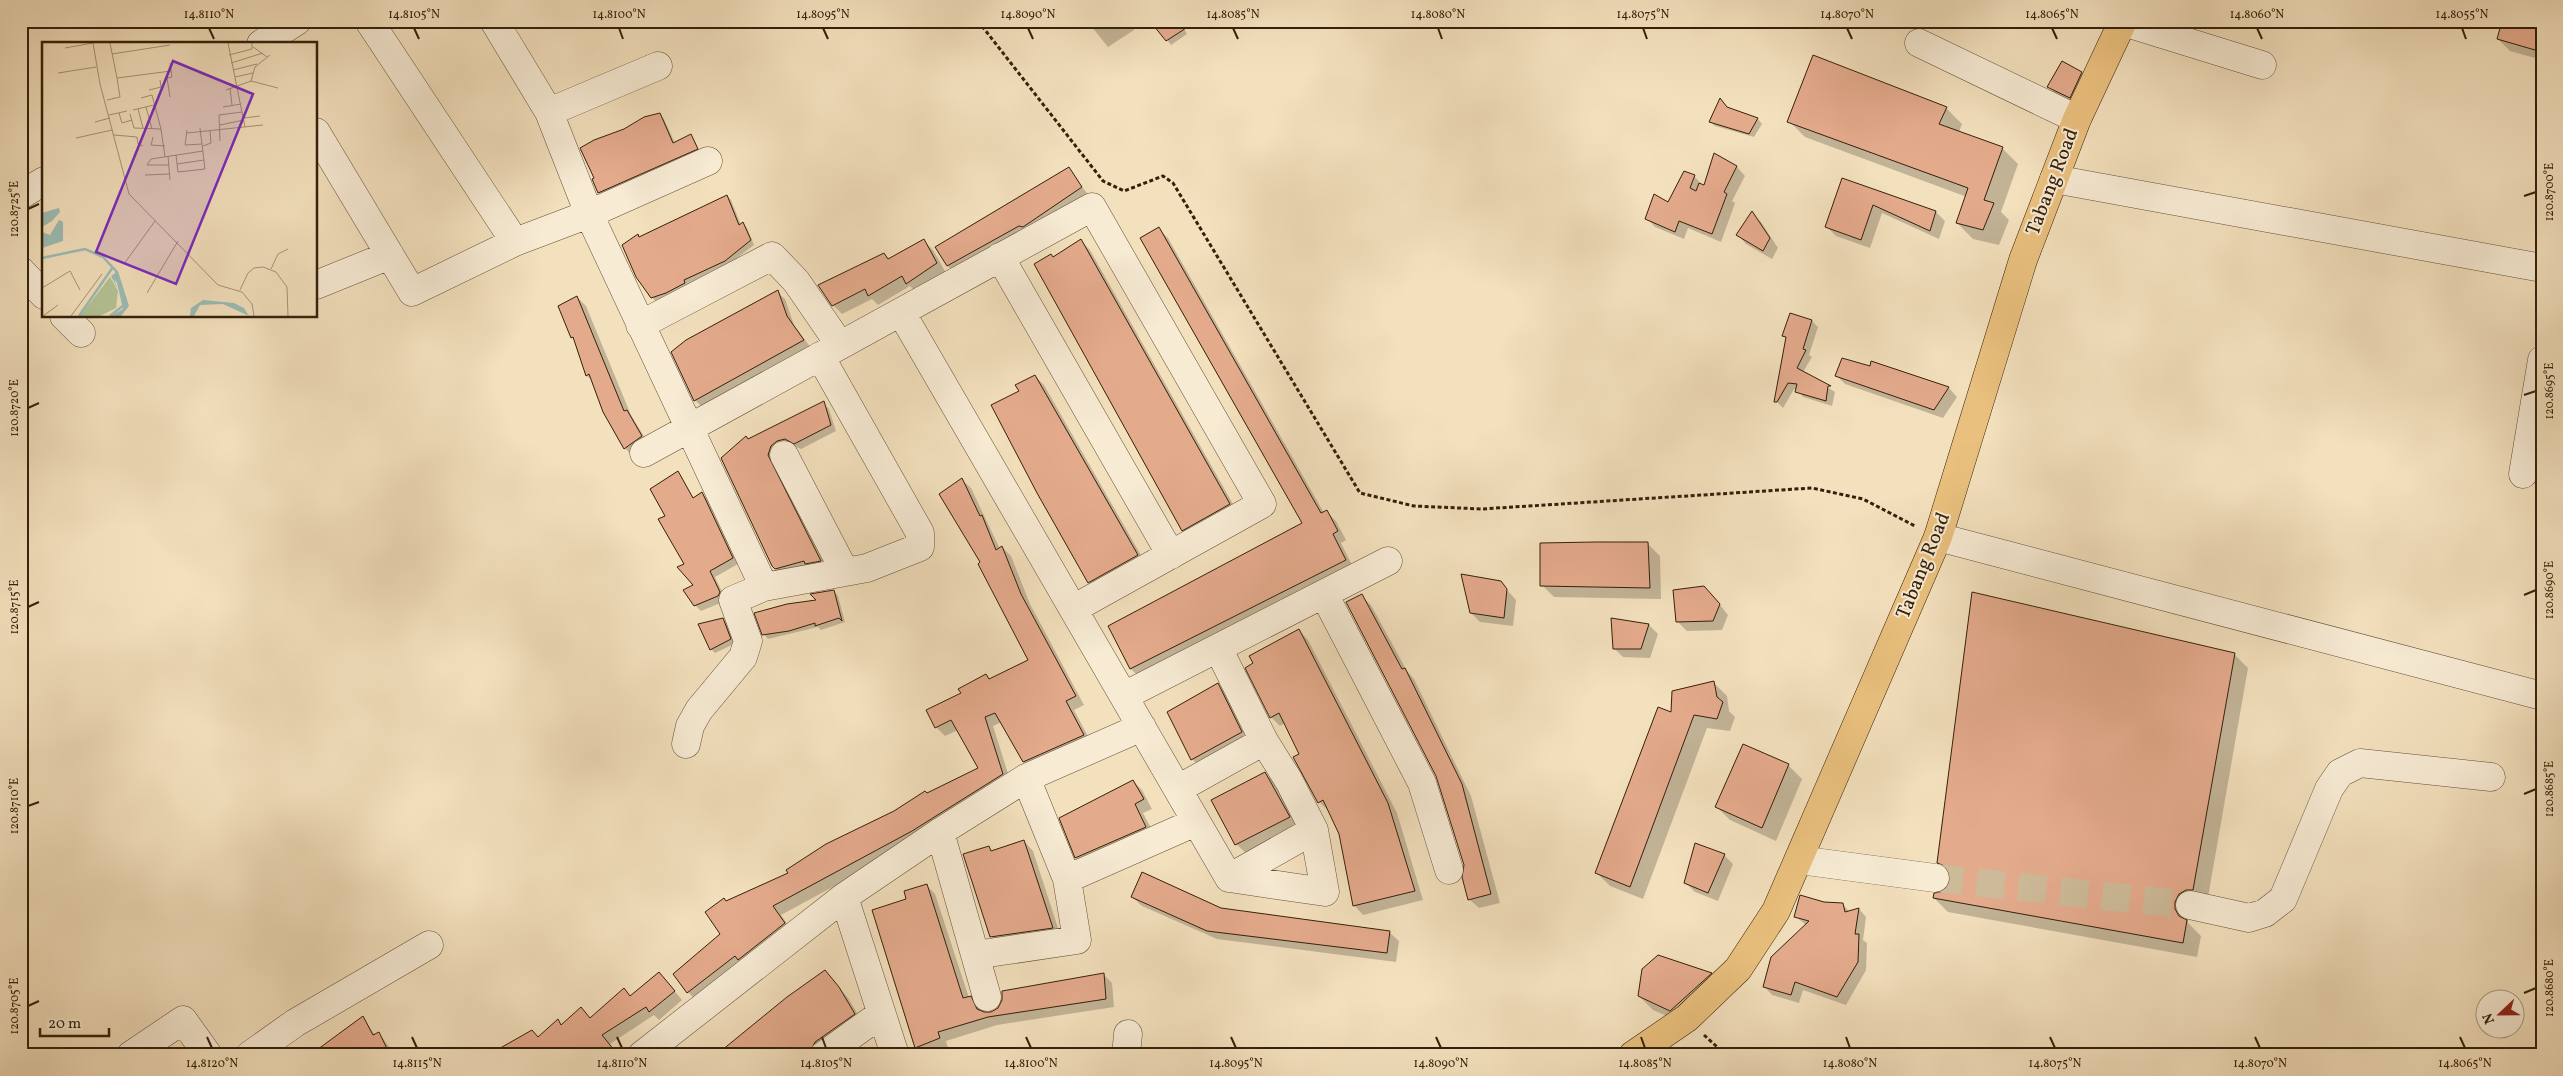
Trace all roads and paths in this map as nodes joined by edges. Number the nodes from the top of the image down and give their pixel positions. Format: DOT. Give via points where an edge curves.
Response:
graph roads {
  1 [pos="297,21"];
  2 [pos="368,21"];
  3 [pos="494,21"];
  4 [pos="978,21"];
  5 [pos="2123,21"];
  6 [pos="264,42"];
  7 [pos="1919,43"];
  8 [pos="2262,65"];
  9 [pos="658,66"];
  10 [pos="549,112"];
  11 [pos="2077,119"];
  12 [pos="318,135"];
  13 [pos="708,161"];
  14 [pos="2054,179"];
  15 [pos="42,182"];
  16 [pos="21,195"];
  17 [pos="589,214"];
  18 [pos="515,242"];
  19 [pos="390,256"];
  20 [pos="1000,257"];
  21 [pos="2542,268"];
  22 [pos="21,271"];
  23 [pos="318,284"];
  24 [pos="42,293"];
  25 [pos="901,312"];
  26 [pos="640,325"];
  27 [pos="830,350"];
  28 [pos="2542,360"];
  29 [pos="689,428"];
  30 [pos="644,453"];
  31 [pos="784,455"];
  32 [pos="2523,474"];
  33 [pos="1938,537"];
  34 [pos="1171,555"];
  35 [pos="1388,561"];
  36 [pos="845,572"];
  37 [pos="764,587"];
  38 [pos="1324,594"];
  39 [pos="1074,609"];
  40 [pos="1218,648"];
  41 [pos="1124,696"];
  42 [pos="2542,696"];
  43 [pos="1142,727"];
  44 [pos="1264,741"];
  45 [pos="686,744"];
  46 [pos="2491,777"];
  47 [pos="1026,778"];
  48 [pos="1178,789"];
  49 [pos="1196,822"];
  50 [pos="1314,830"];
  51 [pos="940,832"];
  52 [pos="1799,860"];
  53 [pos="1449,870"];
  54 [pos="1229,878"];
  55 [pos="1936,878"];
  56 [pos="1066,879"];
  57 [pos="844,897"];
  58 [pos="2190,905"];
  59 [pos="429,945"];
  60 [pos="975,955"];
  61 [pos="987,997"];
  62 [pos="881,1014"];
  63 [pos="131,1055"];
  64 [pos="208,1055"];
  65 [pos="250,1055"];
  66 [pos="642,1055"];
  67 [pos="824,1055"];
  68 [pos="895,1055"];
  69 [pos="1633,1055"];
  1 -- 6 [label="street"];
  2 -- 18 [label="street"];
  3 -- 10 [label="street"];
  4 -- 33 [label="path" via="1103,181 1124,192 1163,176 1173,182 1360,493 1414,506 1482,509 1812,488 1863,499"];
  5 -- 8 [label="street"];
  5 -- 11 [label="main road, Tabang Road"];
  7 -- 11 [label="street"];
  9 -- 10 [label="street"];
  10 -- 17 [label="street"];
  11 -- 14 [label="main road, Tabang Road"];
  12 -- 19 [label="street"];
  13 -- 17 [label="street"];
  14 -- 21 [label="street"];
  14 -- 33 [label="main road, Tabang Road" via="2023,260"];
  15 -- 16 [label="street"];
  17 -- 18 [label="street"];
  17 -- 26 [label="street"];
  18 -- 19 [label="street" via="412,292"];
  19 -- 23 [label="street"];
  20 -- 25 [label="street"];
  20 -- 34 [label="street"];
  20 -- 34 [label="street" via="1092,207 1262,504"];
  22 -- 24 [label="street"];
  25 -- 27 [label="street"];
  25 -- 39 [label="street"];
  26 -- 27 [label="street" via="772,256 796,281"];
  26 -- 29 [label="street"];
  27 -- 29 [label="street"];
  27 -- 36 [label="street" via="920,533 920,547 907,554"];
  28 -- 32 [label="street"];
  29 -- 30 [label="street"];
  29 -- 37 [label="street"];
  31 -- 36 [label="street"];
  33 -- 42 [label="street"];
  33 -- 52 [label="main road, Tabang Road"];
  34 -- 39 [label="street"];
  35 -- 38 [label="street"];
  36 -- 37 [label="street"];
  37 -- 45 [label="street" via="733,600 748,641 743,657 699,710 690,726"];
  38 -- 40 [label="street"];
  38 -- 53 [label="street" via="1422,783"];
  39 -- 41 [label="street"];
  40 -- 41 [label="street"];
  40 -- 44 [label="street"];
  41 -- 43 [label="street"];
  43 -- 47 [label="street"];
  43 -- 48 [label="street"];
  44 -- 48 [label="street"];
  44 -- 50 [label="street"];
  46 -- 58 [label="street" via="2360,763 2340,773 2328,789 2283,899 2265,913 2250,918"];
  47 -- 51 [label="street"];
  47 -- 56 [label="street"];
  48 -- 49 [label="street"];
  49 -- 54 [label="street"];
  49 -- 56 [label="street"];
  50 -- 54 [label="street"];
  50 -- 54 [label="street" via="1325,892"];
  51 -- 57 [label="street"];
  51 -- 60 [label="street"];
  52 -- 55 [label="street"];
  52 -- 69 [label="main road, Tabang Road" via="1776,911 1738,969 1687,1018"];
  56 -- 60 [label="street" via="1077,940"];
  57 -- 62 [label="street"];
  57 -- 66 [label="street"];
  59 -- 65 [label="street" via="295,1022"];
  60 -- 61 [label="street"];
  62 -- 67 [label="street"];
  62 -- 68 [label="street"];
  63 -- 64 [label="street" via="183,1020"];
}
